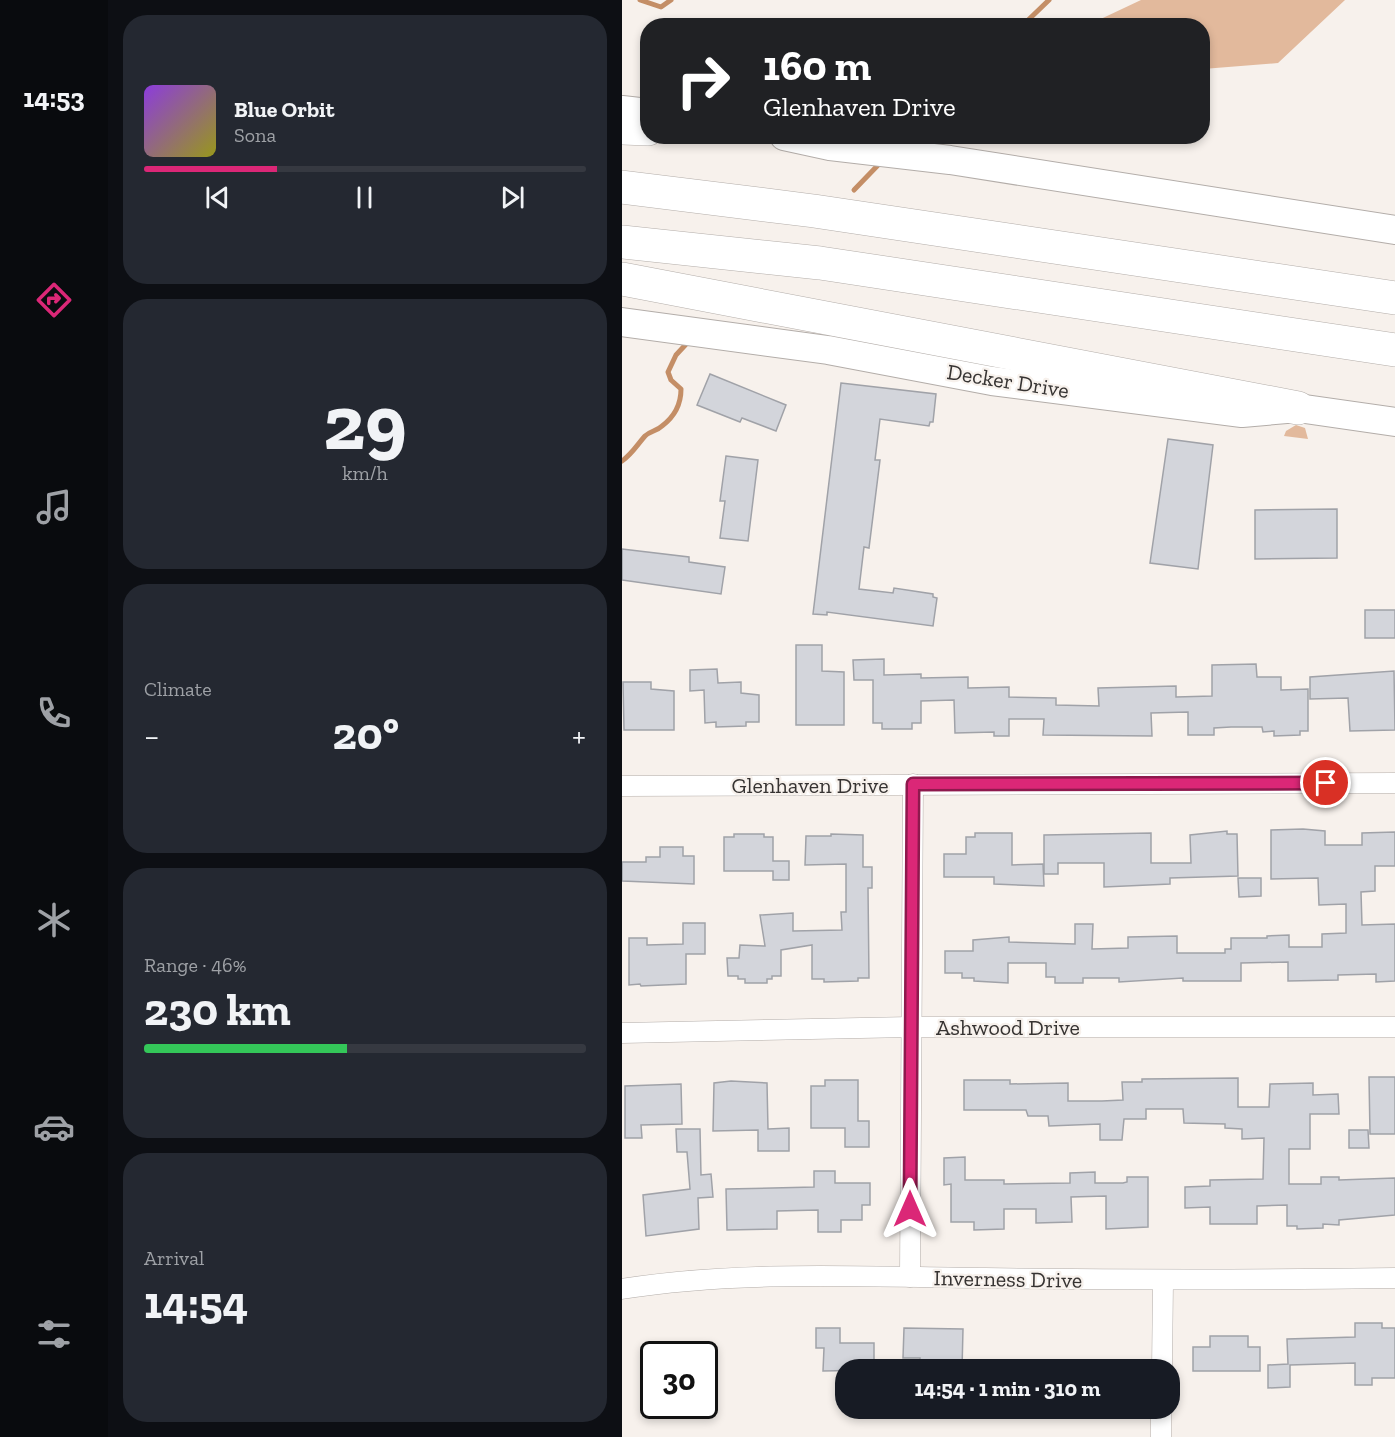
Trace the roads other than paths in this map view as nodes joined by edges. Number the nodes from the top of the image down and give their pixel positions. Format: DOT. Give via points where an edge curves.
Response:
graph roads {
  1 [pos="622,110"];
  2 [pos="640,112"];
  3 [pos="622,128"];
  4 [pos="640,129"];
  5 [pos="821,144"];
  6 [pos="622,187"];
  7 [pos="1394,230"];
  8 [pos="622,242"];
  9 [pos="622,279"];
  10 [pos="1394,298"];
  11 [pos="622,322"];
  12 [pos="1394,350"];
  13 [pos="1298,408"];
  14 [pos="1394,422"];
  15 [pos="1394,783"];
  16 [pos="913,784"];
  17 [pos="622,786"];
  18 [pos="910,1027"];
  19 [pos="1394,1027"];
  20 [pos="622,1033"];
  21 [pos="910,1277"];
  22 [pos="1394,1278"];
  23 [pos="1163,1281"];
  24 [pos="622,1289"];
  25 [pos="1162,1359"];
  26 [pos="1161,1419"];
  27 [pos="1161,1437"];
  1 -- 2 [label="main road"];
  3 -- 4 [label="highway"];
  5 -- 7 [label="main road" via="950,160"];
  6 -- 10 [label="highway" via="814,211"];
  8 -- 12 [label="highway" via="820,263"];
  9 -- 13 [label="highway"];
  11 -- 13 [label="main road, Decker Drive" via="828,350 992,381 1242,413"];
  13 -- 14 [label="main road, Decker Drive"];
  15 -- 16 [label="street, Glenhaven Drive"];
  16 -- 17 [label="street, Glenhaven Drive"];
  16 -- 18 [label="street"];
  18 -- 19 [label="street, Ashwood Drive"];
  18 -- 20 [label="street, Ashwood Drive"];
  18 -- 21 [label="street"];
  21 -- 23 [label="street, Inverness Drive"];
  21 -- 24 [label="street, Inverness Drive" via="711,1279"];
  22 -- 23 [label="street, Inverness Drive"];
  23 -- 25 [label="street"];
  26 -- 27 [label="street"];
}
